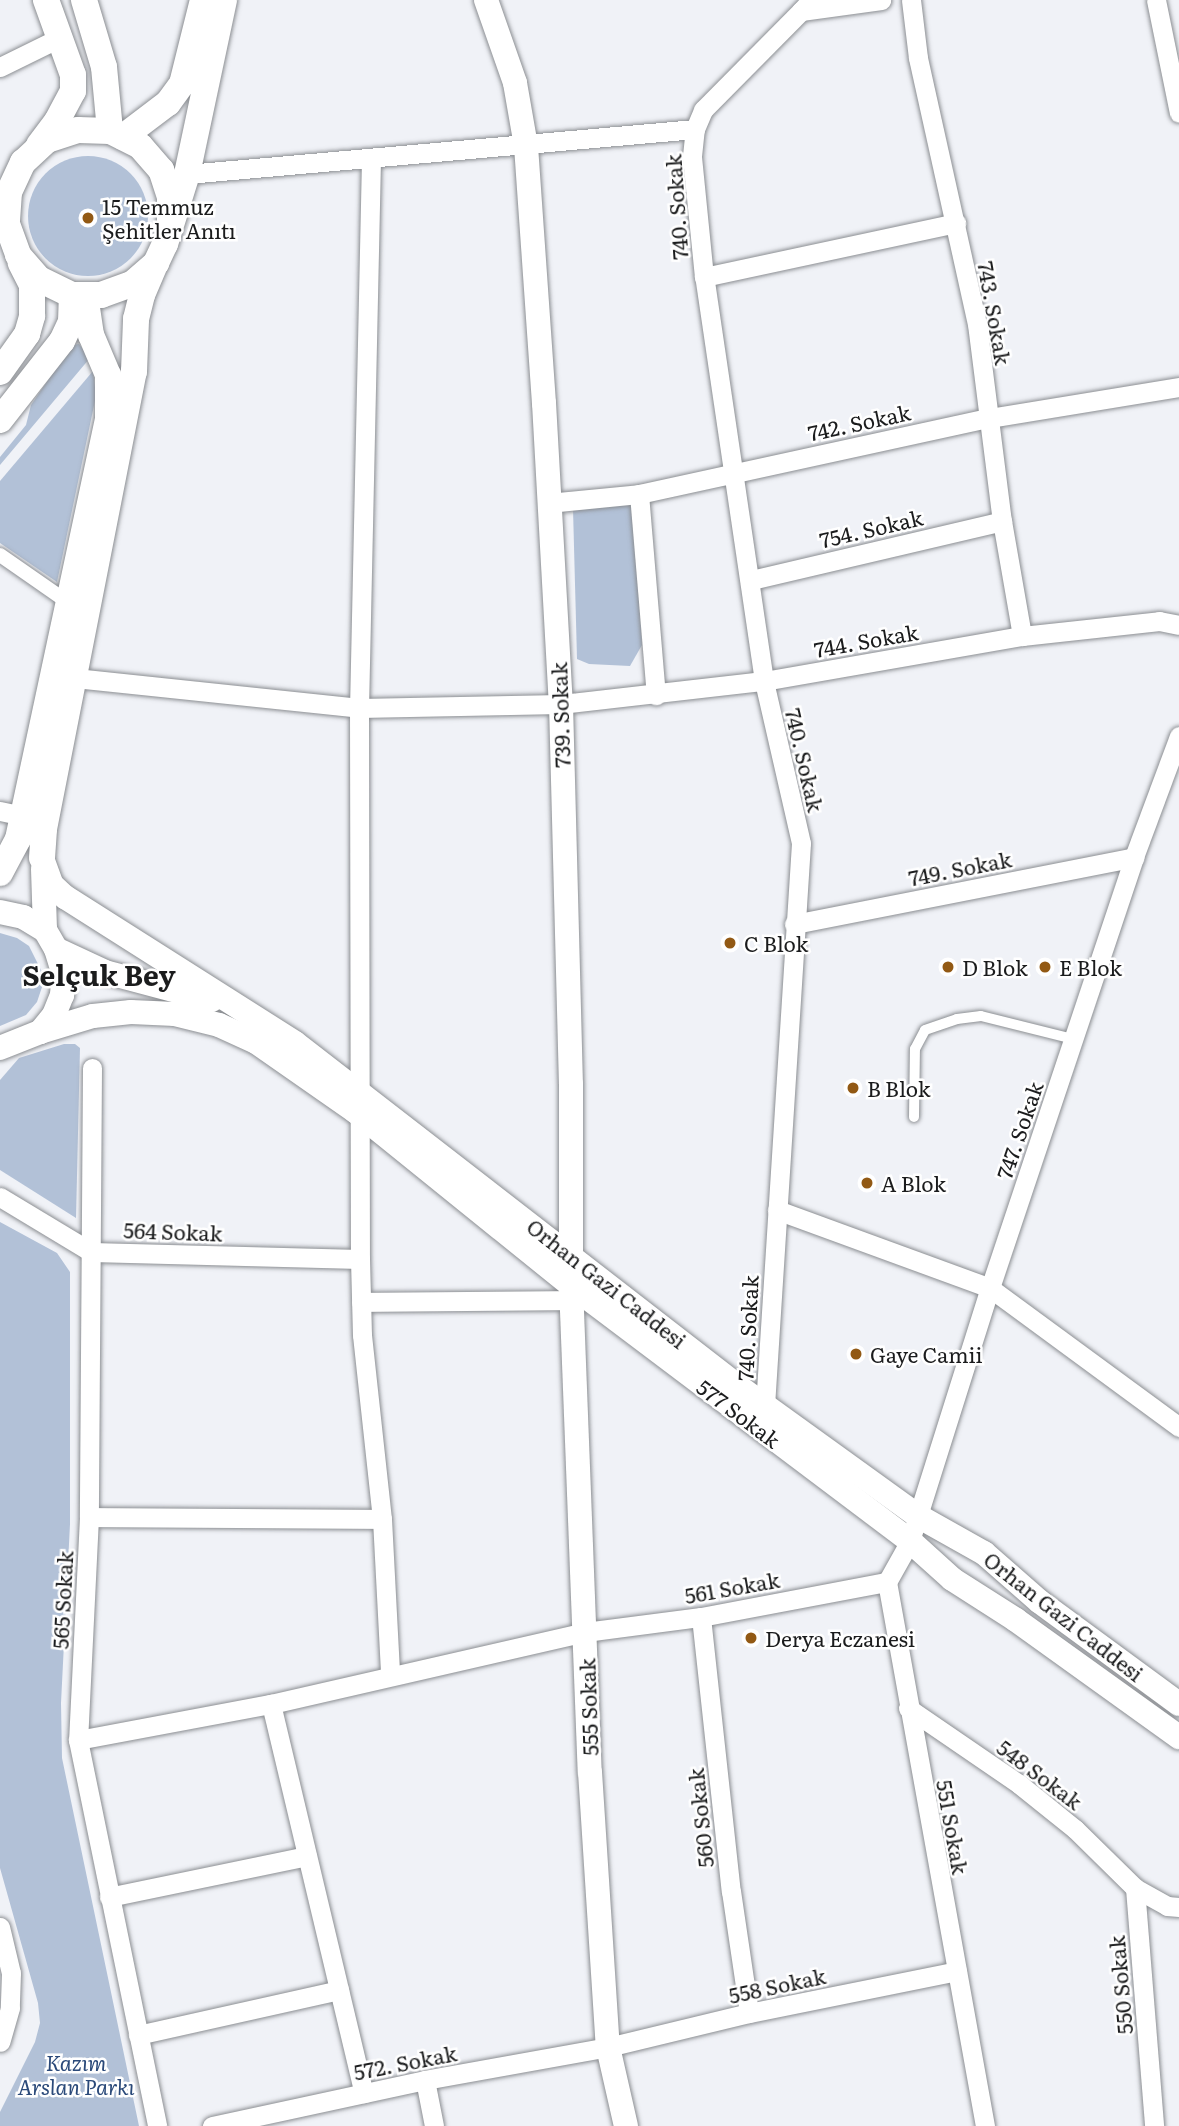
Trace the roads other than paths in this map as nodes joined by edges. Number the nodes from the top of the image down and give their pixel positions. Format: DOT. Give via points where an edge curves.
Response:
graph roads {
  1 [pos="46,0"];
  2 [pos="84,0"];
  3 [pos="203,0"];
  4 [pos="224,0"];
  5 [pos="486,0"];
  6 [pos="881,0"];
  7 [pos="911,0"];
  8 [pos="1156,0"];
  9 [pos="806,5"];
  10 [pos="61,37"];
  11 [pos="0,67"];
  12 [pos="1179,113"];
  13 [pos="695,129"];
  14 [pos="117,134"];
  15 [pos="526,146"];
  16 [pos="35,150"];
  17 [pos="370,159"];
  18 [pos="187,174"];
  19 [pos="6,178"];
  20 [pos="956,223"];
  21 [pos="170,224"];
  22 [pos="18,255"];
  23 [pos="156,263"];
  24 [pos="704,277"];
  25 [pos="78,295"];
  26 [pos="0,372"];
  27 [pos="1179,387"];
  28 [pos="989,418"];
  29 [pos="0,420"];
  30 [pos="734,472"];
  31 [pos="639,494"];
  32 [pos="548,503"];
  33 [pos="1002,521"];
  34 [pos="0,555"];
  35 [pos="751,580"];
  36 [pos="69,603"];
  37 [pos="1179,625"];
  38 [pos="1022,636"];
  39 [pos="75,678"];
  40 [pos="764,681"];
  41 [pos="656,695"];
  42 [pos="561,705"];
  43 [pos="359,708"];
  44 [pos="1179,736"];
  45 [pos="12,813"];
  46 [pos="1134,857"];
  47 [pos="42,858"];
  48 [pos="0,873"];
  49 [pos="0,912"];
  50 [pos="794,924"];
  51 [pos="51,940"];
  52 [pos="241,1011"];
  53 [pos="40,1032"];
  54 [pos="1073,1039"];
  55 [pos="5,1049"];
  56 [pos="92,1068"];
  57 [pos="360,1104"];
  58 [pos="915,1117"];
  59 [pos="0,1197"];
  60 [pos="777,1210"];
  61 [pos="91,1252"];
  62 [pos="572,1255"];
  63 [pos="360,1259"];
  64 [pos="990,1287"];
  65 [pos="572,1293"];
  66 [pos="362,1302"];
  67 [pos="765,1406"];
  68 [pos="1179,1427"];
  69 [pos="918,1516"];
  70 [pos="89,1517"];
  71 [pos="382,1519"];
  72 [pos="910,1541"];
  73 [pos="887,1582"];
  74 [pos="701,1617"];
  75 [pos="585,1632"];
  76 [pos="390,1674"];
  77 [pos="271,1704"];
  78 [pos="1179,1704"];
  79 [pos="908,1708"];
  80 [pos="1179,1737"];
  81 [pos="78,1740"];
  82 [pos="307,1856"];
  83 [pos="1135,1888"];
  84 [pos="109,1897"];
  85 [pos="1179,1907"];
  86 [pos="0,1927"];
  87 [pos="957,1971"];
  88 [pos="340,1990"];
  89 [pos="5,2004"];
  90 [pos="749,2013"];
  91 [pos="138,2035"];
  92 [pos="0,2042"];
  93 [pos="608,2047"];
  94 [pos="425,2080"];
  95 [pos="364,2093"];
  96 [pos="157,2126"];
  97 [pos="212,2126"];
  98 [pos="433,2126"];
  99 [pos="626,2126"];
  100 [pos="985,2126"];
  101 [pos="1154,2126"];
  1 -- 10 [label="main road"];
  2 -- 14 [label="main road" via="104,66"];
  3 -- 14 [label="main road" via="182,85 168,103"];
  4 -- 18 [label="main road"];
  5 -- 15 [label="street, 739. Sokak" via="515,83"];
  6 -- 9 [label="street"];
  7 -- 20 [label="street, 743. Sokak" via="918,58"];
  8 -- 12 [label="street"];
  9 -- 13 [label="street" via="703,110"];
  10 -- 11 [label="street"];
  10 -- 16 [label="main road" via="73,91"];
  13 -- 15 [label="street"];
  13 -- 24 [label="street, 740. Sokak" via="692,156"];
  14 -- 16 [label="main road" via="78,130"];
  14 -- 21 [label="main road" via="140,146 161,170 170,197"];
  15 -- 17 [label="street"];
  15 -- 32 [label="street, 739. Sokak"];
  16 -- 19 [label="main road"];
  17 -- 18 [label="street"];
  17 -- 43 [label="street"];
  18 -- 21 [label="main road"];
  19 -- 22 [label="main road" via="7,224"];
  20 -- 24 [label="street"];
  20 -- 28 [label="street, 743. Sokak" via="977,324"];
  21 -- 23 [label="main road"];
  22 -- 25 [label="main road" via="39,279"];
  22 -- 26 [label="main road" via="32,285 33,309 27,334"];
  23 -- 25 [label="main road" via="132,284 101,295"];
  23 -- 39 [label="main road" via="136,319 134,372"];
  24 -- 30 [label="street, 740. Sokak"];
  25 -- 29 [label="main road" via="62,341"];
  25 -- 36 [label="main road" via="101,354 110,396"];
  27 -- 28 [label="street, 742. Sokak"];
  28 -- 30 [label="street, 742. Sokak"];
  28 -- 33 [label="street, 743. Sokak"];
  30 -- 31 [label="street, 742. Sokak"];
  30 -- 35 [label="street, 740. Sokak"];
  31 -- 32 [label="street, 742. Sokak"];
  31 -- 41 [label="street"];
  32 -- 42 [label="street, 739. Sokak"];
  33 -- 35 [label="street, 754. Sokak"];
  33 -- 38 [label="street, 743. Sokak"];
  34 -- 36 [label="street"];
  35 -- 40 [label="street, 740. Sokak"];
  36 -- 45 [label="main road"];
  37 -- 38 [label="street, 744. Sokak" via="1159,621"];
  38 -- 40 [label="street, 744. Sokak"];
  39 -- 43 [label="street, 744. Sokak"];
  39 -- 47 [label="main road"];
  40 -- 41 [label="street, 744. Sokak"];
  40 -- 50 [label="street, 740. Sokak" via="801,843"];
  41 -- 42 [label="street, 744. Sokak"];
  42 -- 43 [label="street, 744. Sokak"];
  42 -- 62 [label="street, 739. Sokak"];
  43 -- 57 [label="street"];
  44 -- 46 [label="street, 747. Sokak"];
  45 -- 48 [label="main road" via="18,839"];
  46 -- 50 [label="street, 749. Sokak"];
  46 -- 54 [label="street, 747. Sokak"];
  47 -- 51 [label="street"];
  47 -- 52 [label="street, Orhan Gazi Caddesi" via="52,885 65,897"];
  49 -- 51 [label="street" via="23,917"];
  50 -- 60 [label="street, 740. Sokak"];
  51 -- 52 [label="street" via="105,972"];
  51 -- 53 [label="street" via="63,972 62,995"];
  52 -- 57 [label="street, Orhan Gazi Caddesi" via="295,1043"];
  53 -- 55 [label="street, 577 Sokak"];
  53 -- 57 [label="street, 577 Sokak" via="93,1016 175,1014 235,1031"];
  54 -- 58 [label="lane" via="981,1016 925,1030 915,1049"];
  54 -- 64 [label="street, 747. Sokak"];
  56 -- 61 [label="street, 565 Sokak"];
  57 -- 62 [label="street, Orhan Gazi Caddesi"];
  57 -- 63 [label="street"];
  57 -- 65 [label="street, 577 Sokak"];
  59 -- 61 [label="street, 564 Sokak"];
  60 -- 64 [label="street"];
  60 -- 67 [label="street, 740. Sokak"];
  61 -- 63 [label="street, 564 Sokak"];
  61 -- 70 [label="street, 565 Sokak"];
  62 -- 65 [label="street, 739. Sokak"];
  62 -- 67 [label="street, Orhan Gazi Caddesi"];
  63 -- 66 [label="street"];
  64 -- 68 [label="street"];
  64 -- 69 [label="street, 747. Sokak"];
  65 -- 66 [label="street"];
  65 -- 72 [label="street, 577 Sokak"];
  65 -- 75 [label="street, 555 Sokak"];
  66 -- 71 [label="street"];
  67 -- 69 [label="street, Orhan Gazi Caddesi"];
  69 -- 72 [label="street, 747. Sokak"];
  69 -- 78 [label="street, Orhan Gazi Caddesi" via="984,1553 1040,1602"];
  70 -- 71 [label="street"];
  70 -- 81 [label="street, 565 Sokak"];
  71 -- 76 [label="street"];
  72 -- 73 [label="street"];
  72 -- 80 [label="street, 577 Sokak" via="952,1580 1016,1620"];
  73 -- 74 [label="street, 561 Sokak"];
  73 -- 79 [label="street, 551 Sokak"];
  74 -- 75 [label="street, 561 Sokak"];
  74 -- 90 [label="street, 560 Sokak" via="730,1891"];
  75 -- 76 [label="street, 561 Sokak"];
  75 -- 93 [label="street, 555 Sokak"];
  76 -- 77 [label="street, 561 Sokak"];
  77 -- 81 [label="street, 561 Sokak"];
  77 -- 82 [label="street"];
  79 -- 83 [label="street, 548 Sokak" via="1019,1784 1075,1829"];
  79 -- 87 [label="street, 551 Sokak"];
  81 -- 84 [label="street, 565 Sokak"];
  82 -- 84 [label="street"];
  82 -- 88 [label="street"];
  83 -- 85 [label="street" via="1167,1906"];
  83 -- 101 [label="street, 550 Sokak"];
  84 -- 91 [label="street, 565 Sokak"];
  86 -- 89 [label="street" via="11,1973"];
  87 -- 90 [label="street, 558 Sokak"];
  87 -- 100 [label="street, 551 Sokak"];
  88 -- 91 [label="street"];
  88 -- 95 [label="street"];
  89 -- 92 [label="street"];
  90 -- 93 [label="street, 558 Sokak"];
  91 -- 96 [label="street, 565 Sokak"];
  93 -- 94 [label="street, 572. Sokak"];
  93 -- 99 [label="street, 555 Sokak"];
  94 -- 95 [label="street, 572. Sokak"];
  94 -- 98 [label="street"];
  95 -- 97 [label="street, 572. Sokak"];
}
